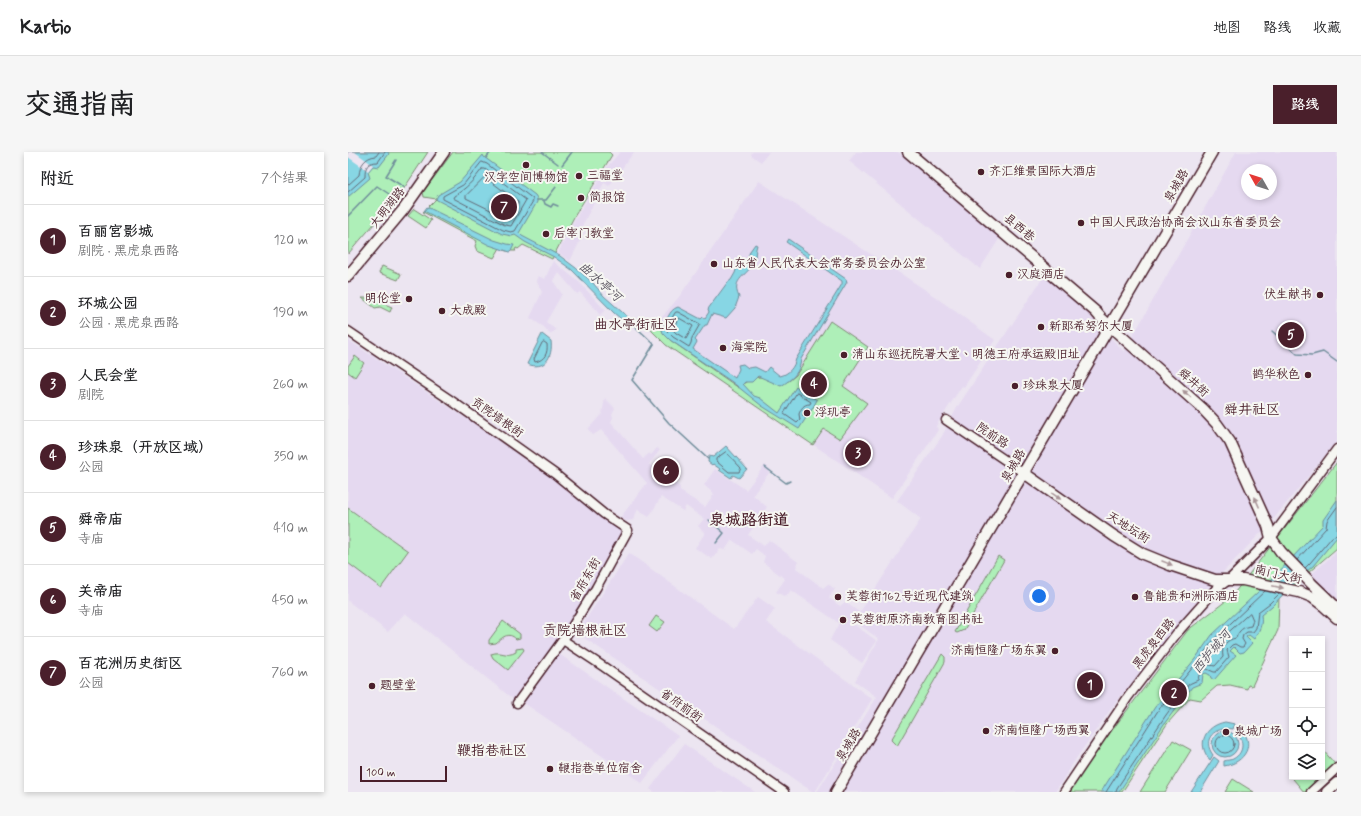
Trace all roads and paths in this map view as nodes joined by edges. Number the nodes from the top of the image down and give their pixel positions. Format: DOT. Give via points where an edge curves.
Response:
graph roads {
  1 [pos="439,152"];
  2 [pos="444,152"];
  3 [pos="908,152"];
  4 [pos="1212,152"];
  5 [pos="348,269"];
  6 [pos="348,276"];
  7 [pos="1110,326"];
  8 [pos="348,331"];
  9 [pos="946,420"];
  10 [pos="1337,450"];
  11 [pos="1024,473"];
  12 [pos="628,530"];
  13 [pos="1271,538"];
  14 [pos="1230,579"];
  15 [pos="1337,608"];
  16 [pos="1337,618"];
  17 [pos="563,640"];
  18 [pos="517,703"];
  19 [pos="1337,768"];
  20 [pos="1337,782"];
  21 [pos="784,792"];
  22 [pos="836,792"];
  23 [pos="1064,792"];
  24 [pos="1311,792"];
  25 [pos="1327,792"];
  1 -- 5 [label="main road, 大明湖路" via="401,207"];
  2 -- 6 [label="main road, 大明湖路" via="404,209"];
  3 -- 7 [label="main road, 县西巷" via="1074,292"];
  4 -- 7 [label="main road, 泉城路"];
  7 -- 11 [label="main road, 泉城路"];
  13 -- 7 [label="main road, 舜井街, one-way" via="1268,526 1226,436 1204,409"];
  8 -- 12 [label="street, 贡院墙根街" via="555,474"];
  9 -- 11 [label="street, 院前路"];
  10 -- 13 [label="street, 黑虎泉西路"];
  11 -- 14 [label="main road, 天地坛街, one-way" via="1143,554 1215,580"];
  11 -- 22 [label="main road, 泉城路"];
  12 -- 17 [label="street, 省府东街"];
  13 -- 14 [label="street, 黑虎泉西路"];
  13 -- 15 [label="main road, 南门大街" via="1281,552"];
  14 -- 16 [label="main road, 南门大街, one-way" via="1299,592 1312,597"];
  14 -- 23 [label="street, 黑虎泉西路" via="1216,590 1155,660"];
  17 -- 18 [label="street, 省府东街"];
  17 -- 21 [label="street, 省府前街"];
  19 -- 24 [label="street"];
  20 -- 25 [label="main road"];
}
